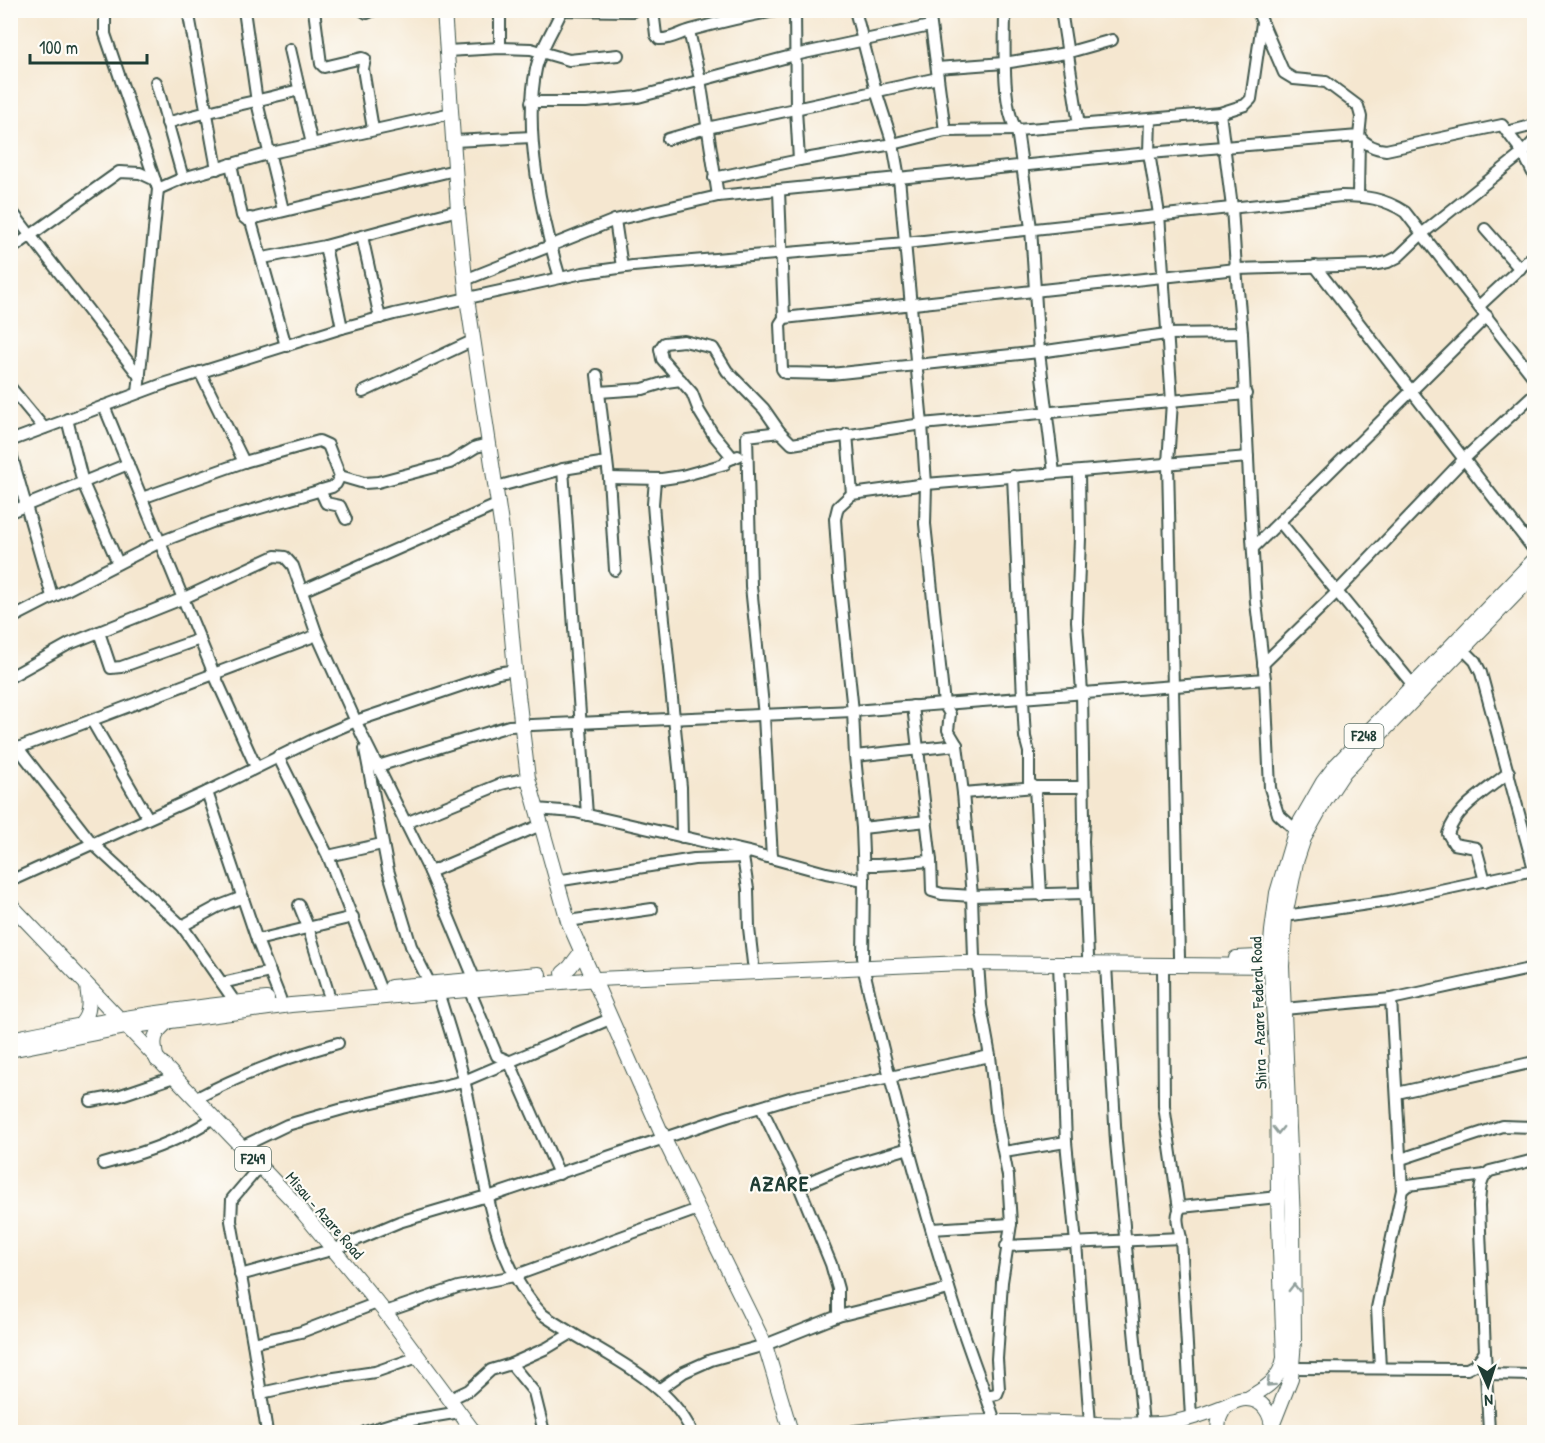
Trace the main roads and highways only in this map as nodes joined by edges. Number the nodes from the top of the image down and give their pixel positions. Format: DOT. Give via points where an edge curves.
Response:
graph roads {
  1 [pos="444,10"];
  2 [pos="1534,560"];
  3 [pos="1534,575"];
  4 [pos="1300,834"];
  5 [pos="10,904"];
  6 [pos="1272,931"];
  7 [pos="582,951"];
  8 [pos="976,961"];
  9 [pos="1276,961"];
  10 [pos="863,962"];
  11 [pos="1244,962"];
  12 [pos="563,973"];
  13 [pos="592,975"];
  14 [pos="471,984"];
  15 [pos="87,986"];
  16 [pos="434,987"];
  17 [pos="1272,990"];
  18 [pos="169,1021"];
  19 [pos="122,1023"];
  20 [pos="81,1024"];
  21 [pos="10,1039"];
  22 [pos="10,1050"];
  23 [pos="157,1059"];
  24 [pos="1287,1255"];
  25 [pos="1247,1399"];
  26 [pos="1226,1406"];
  27 [pos="998,1429"];
  28 [pos="1272,1430"];
  29 [pos="474,1432"];
  30 [pos="791,1432"];
  31 [pos="854,1432"];
  32 [pos="980,1432"];
  33 [pos="1009,1432"];
  34 [pos="1219,1432"];
  1 -- 7 [label="main road" via="465,280 503,537 528,778 568,921"];
  2 -- 4 [label="main road, Shira - Azare Federal Road / F248" via="1336,765 1323,782"];
  3 -- 4 [label="main road, Shira - Azare Federal Road / F248" via="1344,772"];
  4 -- 6 [label="main road, Shira - Azare Federal Road / F248" via="1277,893"];
  4 -- 9 [label="main road, Shira - Azare Federal Road / F248"];
  5 -- 15 [label="main road, Misau - Azare Road / F249"];
  6 -- 9 [label="main road, Shira - Azare Federal Road / F248"];
  6 -- 11 [label="main road"];
  7 -- 12 [label="main road"];
  7 -- 13 [label="main road"];
  8 -- 10 [label="main road"];
  8 -- 11 [label="main road" via="1106,965"];
  8 -- 11 [label="main road" via="1179,957"];
  9 -- 11 [label="main road"];
  9 -- 17 [label="main road, Shira - Azare Federal Road / F248"];
  9 -- 24 [label="main road, Shira - Azare Federal Road / F248" via="1284,1010"];
  10 -- 13 [label="main road"];
  10 -- 13 [label="main road" via="753,963"];
  11 -- 17 [label="main road" via="1264,976"];
  12 -- 13 [label="main road"];
  12 -- 14 [label="main road"];
  13 -- 14 [label="main road"];
  13 -- 30 [label="main road" via="664,1139 765,1345"];
  14 -- 16 [label="main road"];
  15 -- 19 [label="main road, Misau - Azare Road / F249"];
  15 -- 20 [label="main road" via="89,1006"];
  16 -- 18 [label="main road"];
  16 -- 19 [label="main road" via="380,988 235,1002"];
  17 -- 24 [label="main road, Shira - Azare Federal Road / F248, one-way" via="1278,1197"];
  18 -- 19 [label="main road"];
  18 -- 23 [label="main road" via="154,1036"];
  19 -- 20 [label="main road"];
  19 -- 22 [label="main road"];
  19 -- 23 [label="main road, Misau - Azare Road / F249"];
  20 -- 21 [label="main road"];
  23 -- 29 [label="main road, Misau - Azare Road / F249" via="335,1249"];
  24 -- 25 [label="main road, Shira - Azare Federal Road / F248, one-way" via="1282,1369 1269,1386"];
  28 -- 24 [label="main road, Shira - Azare Federal Road / F248, one-way" via="1293,1368"];
  25 -- 26 [label="main road, Shira - Azare Federal Road"];
  25 -- 28 [label="main road" via="1265,1408 1271,1416"];
  26 -- 27 [label="main road, Shira - Azare Federal Road" via="1162,1424 1090,1423"];
  26 -- 34 [label="main road" via="1220,1414"];
  27 -- 31 [label="main road" via="921,1424"];
  27 -- 32 [label="main road"];
  27 -- 33 [label="main road"];
}
